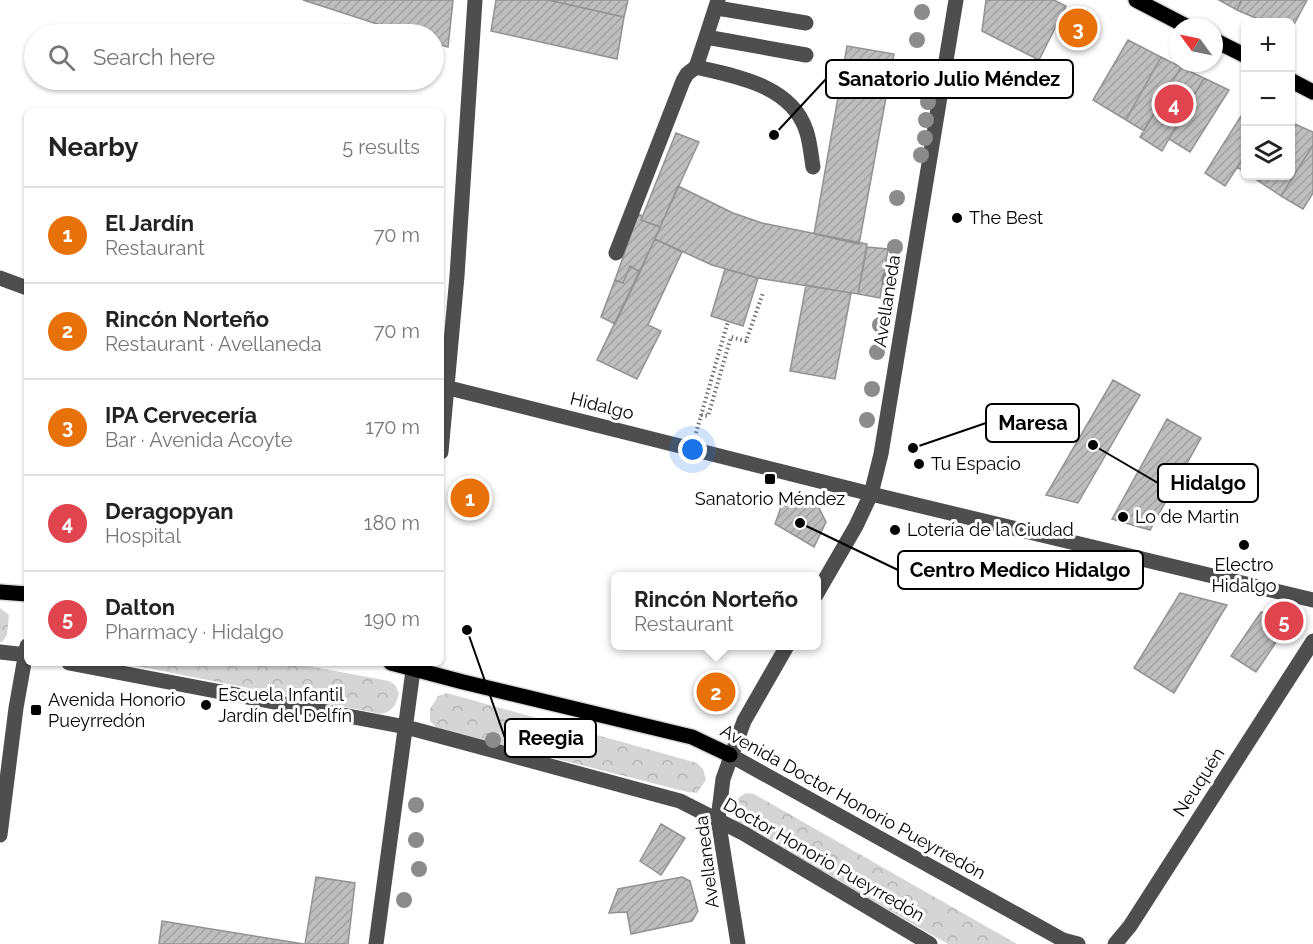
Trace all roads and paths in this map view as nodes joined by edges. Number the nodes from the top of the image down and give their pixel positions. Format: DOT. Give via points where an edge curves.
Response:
graph roads {
  1 [pos="475,0"];
  2 [pos="956,0"];
  3 [pos="1136,0"];
  4 [pos="717,4"];
  5 [pos="1154,4"];
  6 [pos="1175,18"];
  7 [pos="806,23"];
  8 [pos="706,37"];
  9 [pos="1223,45"];
  10 [pos="806,55"];
  11 [pos="1241,55"];
  12 [pos="696,67"];
  13 [pos="1295,83"];
  14 [pos="1313,92"];
  15 [pos="813,167"];
  16 [pos="616,253"];
  17 [pos="0,278"];
  18 [pos="24,287"];
  19 [pos="763,293"];
  20 [pos="728,321"];
  21 [pos="444,387"];
  22 [pos="701,415"];
  23 [pos="692,449"];
  24 [pos="871,494"];
  25 [pos="821,586"];
  26 [pos="0,592"];
  27 [pos="24,594"];
  28 [pos="1313,600"];
  29 [pos="1313,641"];
  30 [pos="784,650"];
  31 [pos="0,652"];
  32 [pos="24,652"];
  33 [pos="24,666"];
  34 [pos="85,666"];
  35 [pos="414,666"];
  36 [pos="406,727"];
  37 [pos="730,755"];
  38 [pos="718,819"];
  39 [pos="0,835"];
  40 [pos="1065,943"];
  41 [pos="376,944"];
  42 [pos="738,944"];
  43 [pos="930,944"];
  44 [pos="1115,944"];
  1 -- 21 [label="street" via="457,276"];
  2 -- 24 [label="street, Avellaneda"];
  3 -- 5 [label="main road"];
  4 -- 7 [label="street"];
  4 -- 8 [label="street"];
  5 -- 6 [label="main road"];
  8 -- 10 [label="street"];
  8 -- 12 [label="street"];
  9 -- 11 [label="main road"];
  12 -- 15 [label="street" via="756,82 790,105 806,129"];
  12 -- 16 [label="street" via="683,81"];
  13 -- 14 [label="main road"];
  17 -- 18 [label="street"];
  19 -- 22 [label="path" via="746,341 731,337 708,416"];
  20 -- 22 [label="path"];
  21 -- 23 [label="street, Hidalgo"];
  22 -- 23 [label="path"];
  23 -- 24 [label="street, Hidalgo"];
  24 -- 25 [label="street, Avellaneda"];
  24 -- 28 [label="street, Hidalgo"];
  26 -- 27 [label="main road"];
  29 -- 44 [label="street, Neuquén"];
  30 -- 37 [label="street, Avellaneda" via="744,721"];
  31 -- 32 [label="street"];
  33 -- 39 [label="street"];
  34 -- 36 [label="street, Doctor Honorio Pueyrredón"];
  35 -- 36 [label="street"];
  35 -- 37 [label="main road, Avenida Doctor Honorio Pueyrredón" via="692,737"];
  36 -- 38 [label="street, Doctor Honorio Pueyrredón" via="680,801"];
  36 -- 41 [label="street"];
  37 -- 38 [label="street, Avellaneda"];
  37 -- 40 [label="street, Avenida Doctor Honorio Pueyrredón"];
  38 -- 42 [label="street, Avellaneda"];
  38 -- 43 [label="street, Doctor Honorio Pueyrredón"];
}
